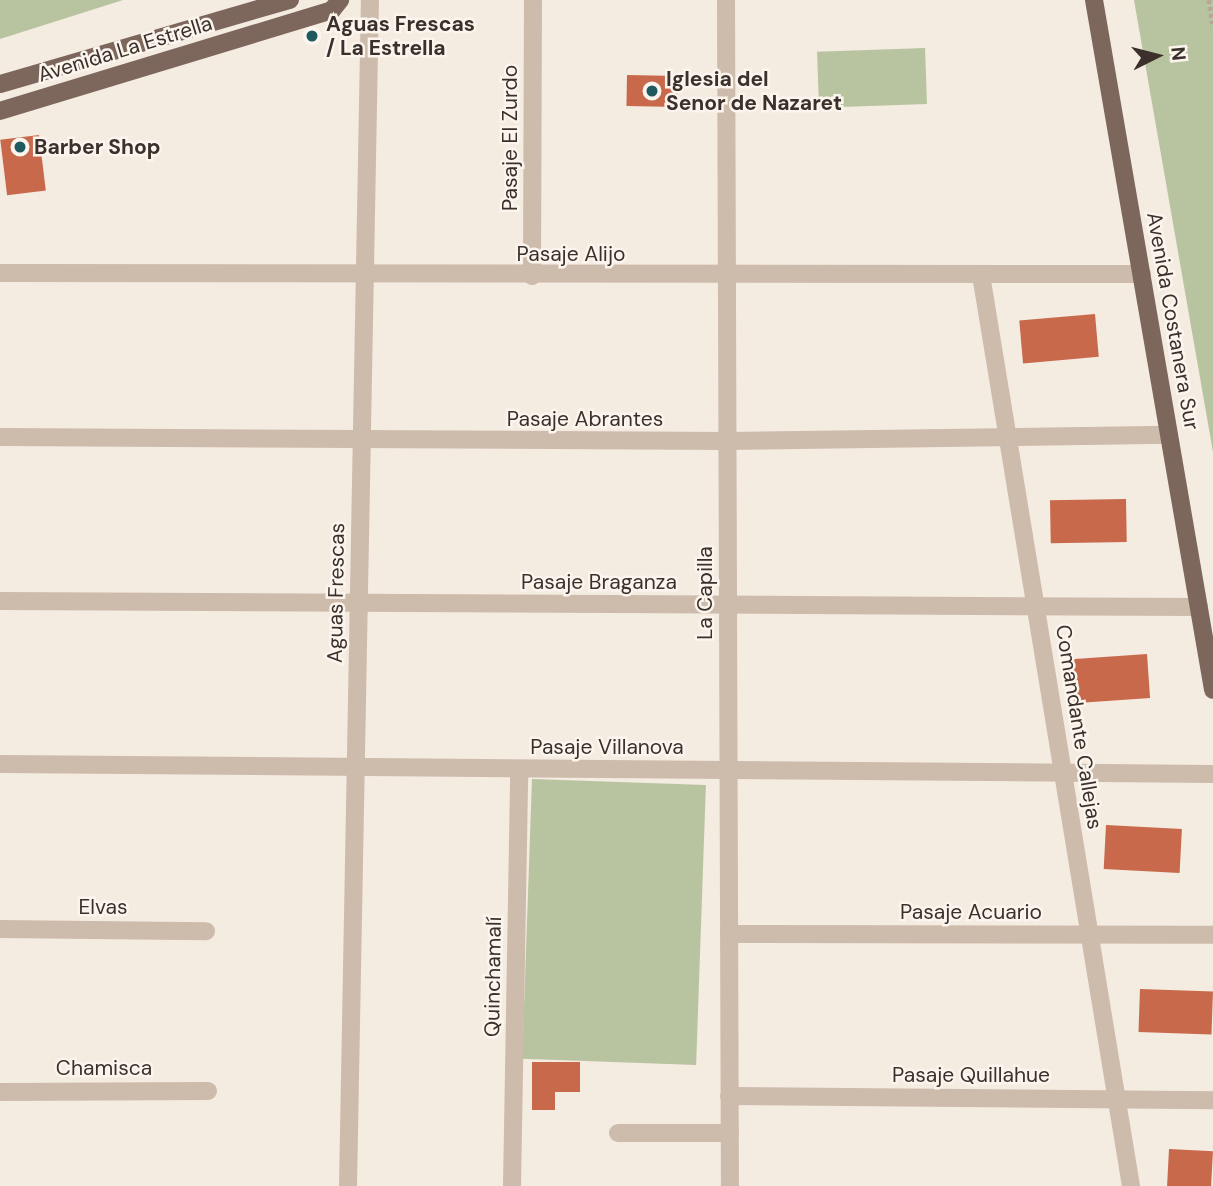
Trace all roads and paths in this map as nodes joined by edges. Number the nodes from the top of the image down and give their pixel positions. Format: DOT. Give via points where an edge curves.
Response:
graph roads {
  1 [pos="290,0"];
  2 [pos="341,0"];
  3 [pos="370,0"];
  4 [pos="533,0"];
  5 [pos="726,0"];
  6 [pos="1094,0"];
  7 [pos="1209,0"];
  8 [pos="1213,24"];
  9 [pos="0,84"];
  10 [pos="0,111"];
  11 [pos="0,273"];
  12 [pos="1142,274"];
  13 [pos="364,275"];
  14 [pos="981,275"];
  15 [pos="533,276"];
  16 [pos="727,277"];
  17 [pos="1169,435"];
  18 [pos="0,437"];
  19 [pos="1009,439"];
  20 [pos="361,441"];
  21 [pos="727,442"];
  22 [pos="0,601"];
  23 [pos="359,603"];
  24 [pos="728,605"];
  25 [pos="1036,605"];
  26 [pos="1199,607"];
  27 [pos="1213,690"];
  28 [pos="0,764"];
  29 [pos="356,767"];
  30 [pos="519,769"];
  31 [pos="729,771"];
  32 [pos="1064,774"];
  33 [pos="1213,775"];
  34 [pos="0,929"];
  35 [pos="206,931"];
  36 [pos="729,934"];
  37 [pos="1091,935"];
  38 [pos="1213,935"];
  39 [pos="208,1091"];
  40 [pos="0,1092"];
  41 [pos="729,1096"];
  42 [pos="1116,1099"];
  43 [pos="1213,1100"];
  44 [pos="618,1133"];
  45 [pos="730,1133"];
  46 [pos="348,1186"];
  47 [pos="512,1186"];
  48 [pos="730,1186"];
  49 [pos="1131,1186"];
  1 -- 9 [label="main road, Avenida La Estrella"];
  2 -- 10 [label="main road, Avenida La Estrella" via="332,10"];
  3 -- 13 [label="street, Aguas Frescas"];
  4 -- 15 [label="street, Pasaje El Zurdo"];
  5 -- 16 [label="street, La Capilla"];
  6 -- 12 [label="main road, Avenida Costanera Sur"];
  7 -- 8 [label="path"];
  11 -- 13 [label="street, Pasaje Alijo"];
  12 -- 14 [label="street, Pasaje Alijo"];
  12 -- 17 [label="main road, Avenida Costanera Sur"];
  13 -- 15 [label="street, Pasaje Alijo"];
  13 -- 20 [label="street, Aguas Frescas"];
  14 -- 16 [label="street, Pasaje Alijo"];
  14 -- 19 [label="street, Comandante Callejas"];
  15 -- 16 [label="street, Pasaje Alijo"];
  16 -- 21 [label="street, La Capilla"];
  17 -- 19 [label="street, Pasaje Abrantes"];
  17 -- 26 [label="main road, Avenida Costanera Sur"];
  18 -- 20 [label="street, Pasaje Abrantes"];
  19 -- 21 [label="street, Pasaje Abrantes"];
  19 -- 25 [label="street, Comandante Callejas"];
  20 -- 21 [label="street, Pasaje Abrantes"];
  20 -- 23 [label="street, Aguas Frescas"];
  21 -- 24 [label="street, La Capilla"];
  22 -- 23 [label="street, Pasaje Braganza"];
  23 -- 24 [label="street, Pasaje Braganza"];
  23 -- 29 [label="street, Aguas Frescas"];
  24 -- 25 [label="street, Pasaje Braganza"];
  24 -- 31 [label="street, La Capilla"];
  25 -- 26 [label="street, Pasaje Braganza"];
  25 -- 32 [label="street, Comandante Callejas"];
  26 -- 27 [label="main road, Avenida Costanera Sur"];
  28 -- 29 [label="street, Pasaje Villanova"];
  29 -- 30 [label="street, Pasaje Villanova"];
  29 -- 46 [label="street, Aguas Frescas"];
  30 -- 31 [label="street, Pasaje Villanova"];
  30 -- 47 [label="street, Quinchamalí"];
  31 -- 32 [label="street, Pasaje Villanova"];
  31 -- 36 [label="street, La Capilla"];
  32 -- 33 [label="street, Pasaje Villanova"];
  32 -- 37 [label="street, Comandante Callejas"];
  34 -- 35 [label="street, Elvas"];
  36 -- 37 [label="street, Pasaje Acuario"];
  36 -- 41 [label="street, La Capilla"];
  37 -- 38 [label="street, Pasaje Acuario"];
  37 -- 42 [label="street, Comandante Callejas"];
  39 -- 40 [label="street, Chamisca"];
  41 -- 42 [label="street, Pasaje Quillahue"];
  41 -- 45 [label="street, La Capilla"];
  42 -- 43 [label="street, Pasaje Quillahue"];
  42 -- 49 [label="street, Comandante Callejas"];
  44 -- 45 [label="street"];
  45 -- 48 [label="street, La Capilla"];
}
